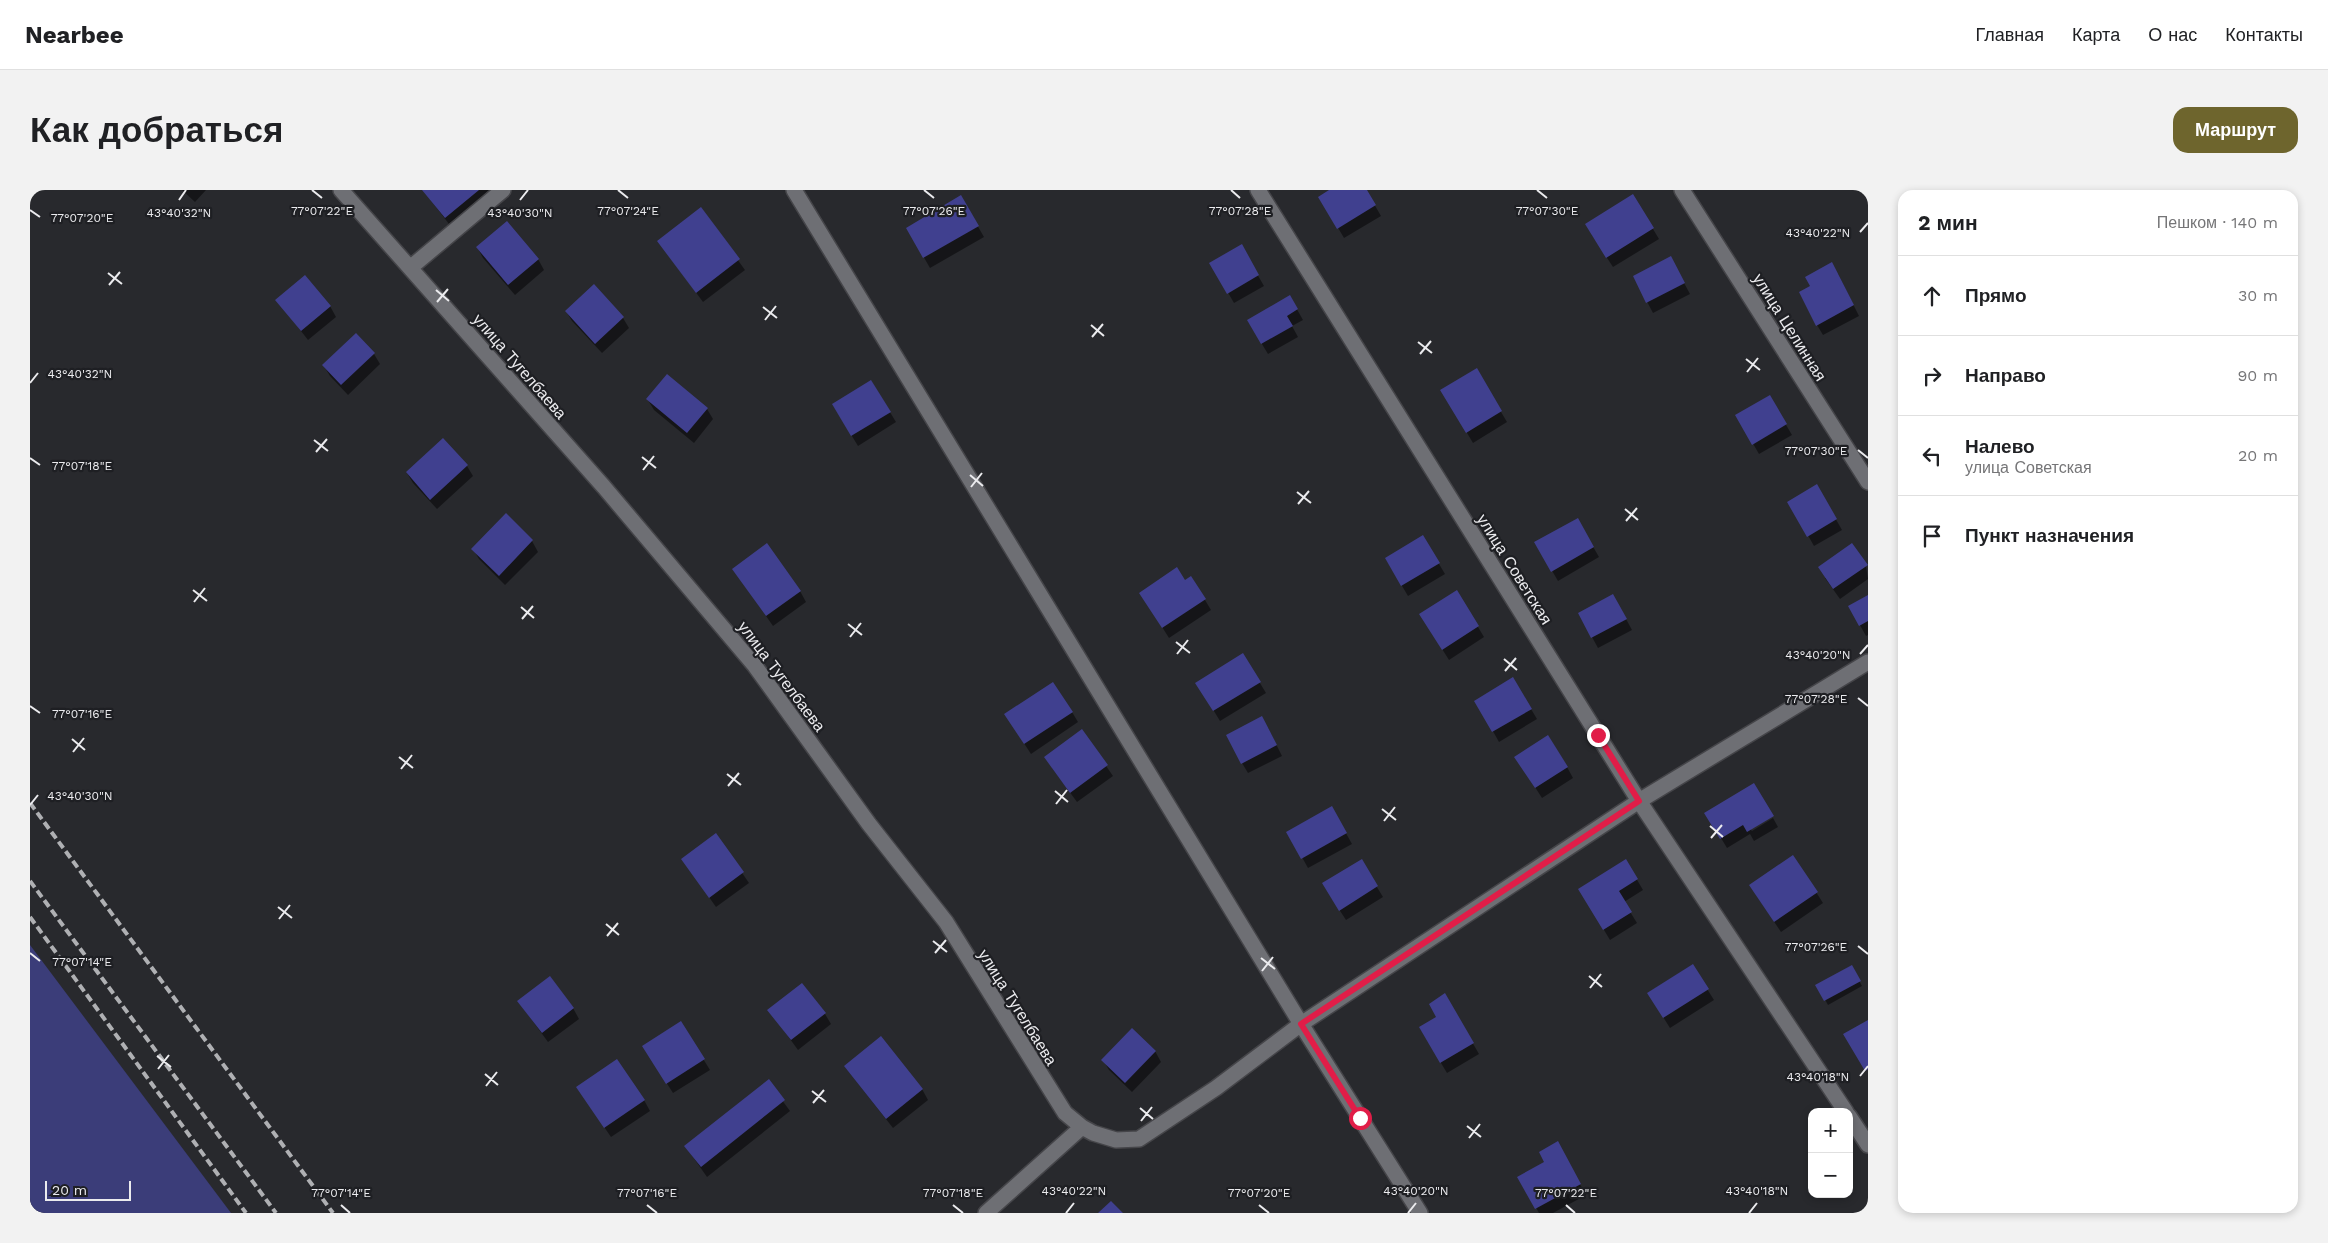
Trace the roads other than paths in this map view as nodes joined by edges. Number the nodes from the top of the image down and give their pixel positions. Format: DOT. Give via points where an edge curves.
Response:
graph roads {
  1 [pos="341,190"];
  2 [pos="503,190"];
  3 [pos="794,190"];
  4 [pos="1258,190"];
  5 [pos="1682,190"];
  6 [pos="410,268"];
  7 [pos="1868,482"];
  8 [pos="1868,662"];
  9 [pos="1639,801"];
  10 [pos="1301,1024"];
  11 [pos="1843,1108"];
  12 [pos="1853,1122"];
  13 [pos="1082,1127"];
  14 [pos="1868,1144"];
  15 [pos="992,1208"];
  16 [pos="1420,1213"];
  1 -- 6 [label="street, улица Тугелбаева"];
  2 -- 6 [label="street"];
  3 -- 10 [label="street"];
  4 -- 9 [label="street, улица Советская"];
  5 -- 7 [label="street, улица Целинная"];
  6 -- 13 [label="street, улица Тугелбаева" via="604,487 755,666 946,922 1064,1113"];
  8 -- 9 [label="street, улица Тугелбаева"];
  9 -- 10 [label="street, улица Тугелбаева"];
  9 -- 11 [label="street, улица Советская"];
  10 -- 13 [label="street, улица Тугелбаева" via="1216,1088 1139,1139 1116,1140"];
  10 -- 16 [label="street"];
  12 -- 14 [label="street"];
  13 -- 15 [label="street"];
}
